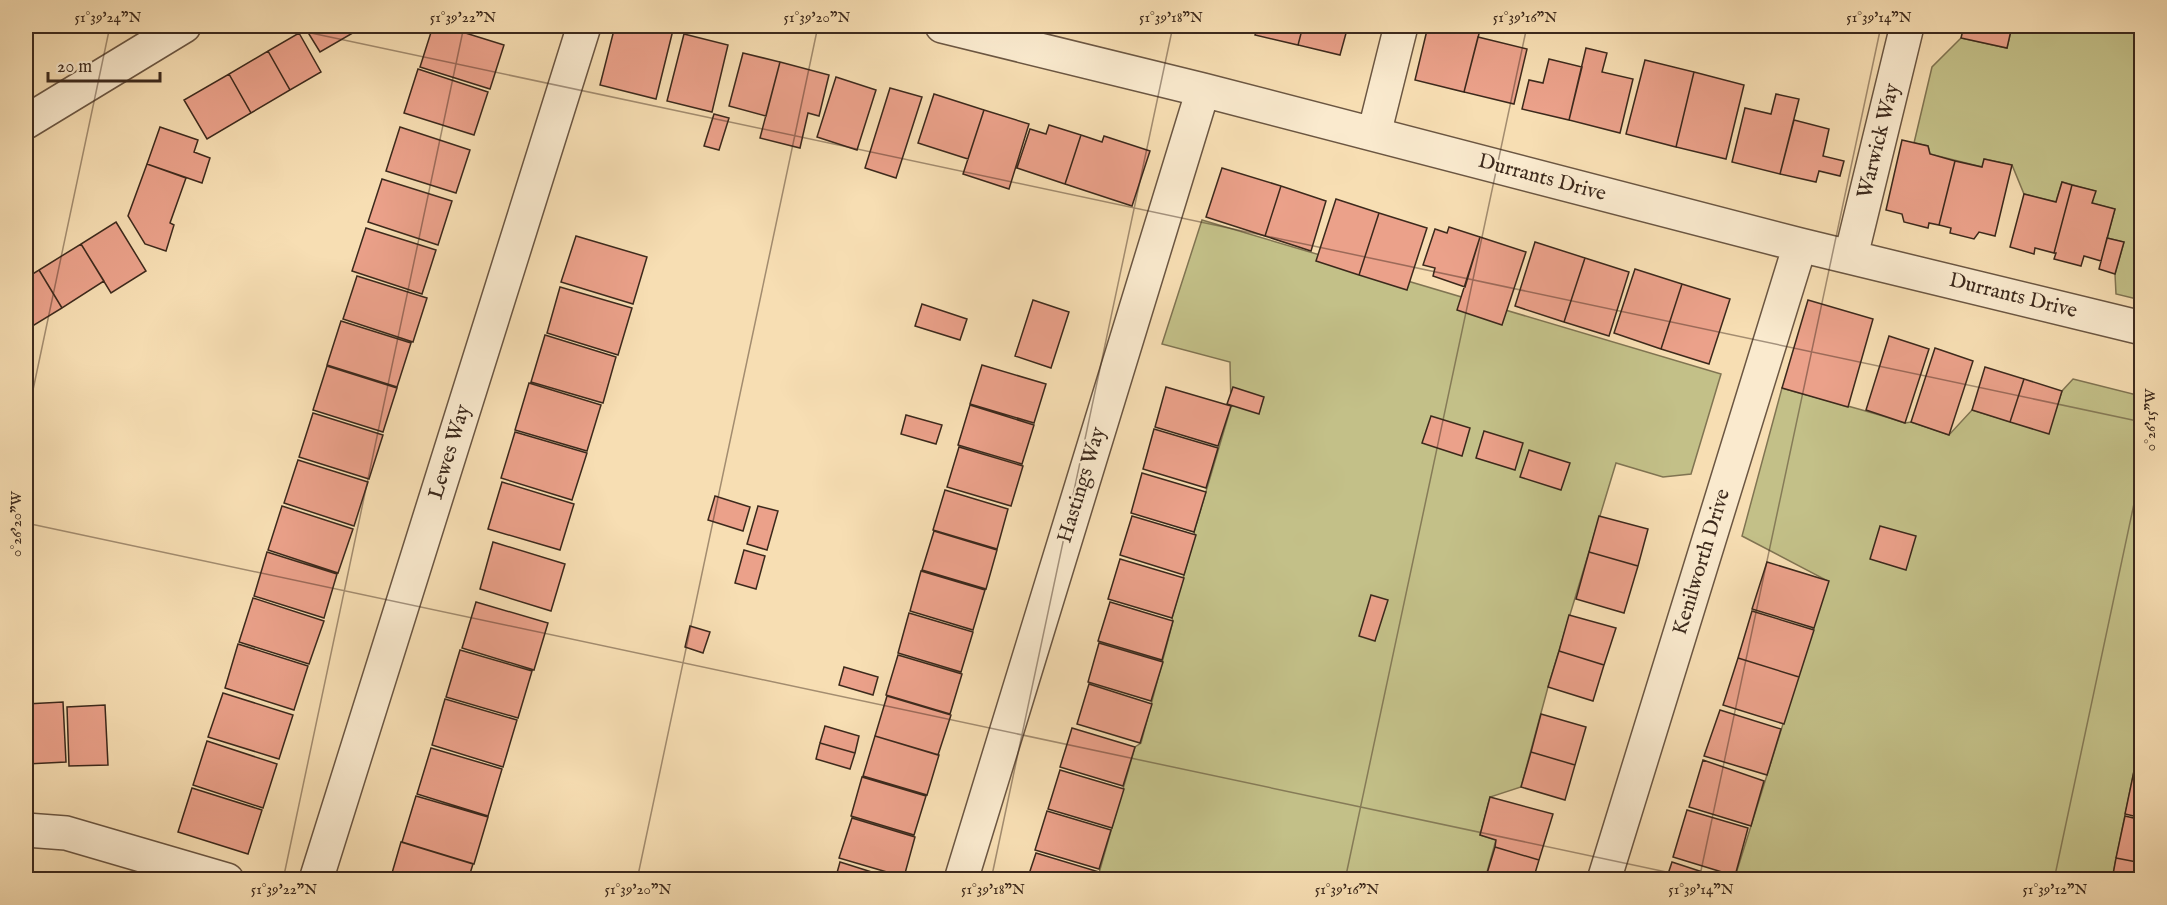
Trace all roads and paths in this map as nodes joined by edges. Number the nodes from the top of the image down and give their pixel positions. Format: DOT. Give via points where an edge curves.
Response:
graph roads {
  1 [pos="184,26"];
  2 [pos="584,26"];
  3 [pos="942,26"];
  4 [pos="1401,26"];
  5 [pos="1907,26"];
  6 [pos="1203,90"];
  7 [pos="26,122"];
  8 [pos="1374,134"];
  9 [pos="1800,245"];
  10 [pos="1851,256"];
  11 [pos="2142,328"];
  12 [pos="26,830"];
  13 [pos="227,879"];
  14 [pos="316,879"];
  15 [pos="961,879"];
  16 [pos="1604,879"];
  1 -- 7 [label="street"];
  2 -- 14 [label="street, Lewes Way"];
  3 -- 6 [label="street, Durrants Drive"];
  4 -- 8 [label="street"];
  5 -- 10 [label="street, Warwick Way"];
  6 -- 8 [label="street, Durrants Drive"];
  6 -- 15 [label="street, Hastings Way"];
  8 -- 9 [label="street, Durrants Drive"];
  9 -- 10 [label="street, Durrants Drive"];
  9 -- 16 [label="street, Kenilworth Drive"];
  10 -- 11 [label="street, Durrants Drive"];
  12 -- 13 [label="street" via="66,833"];
}
